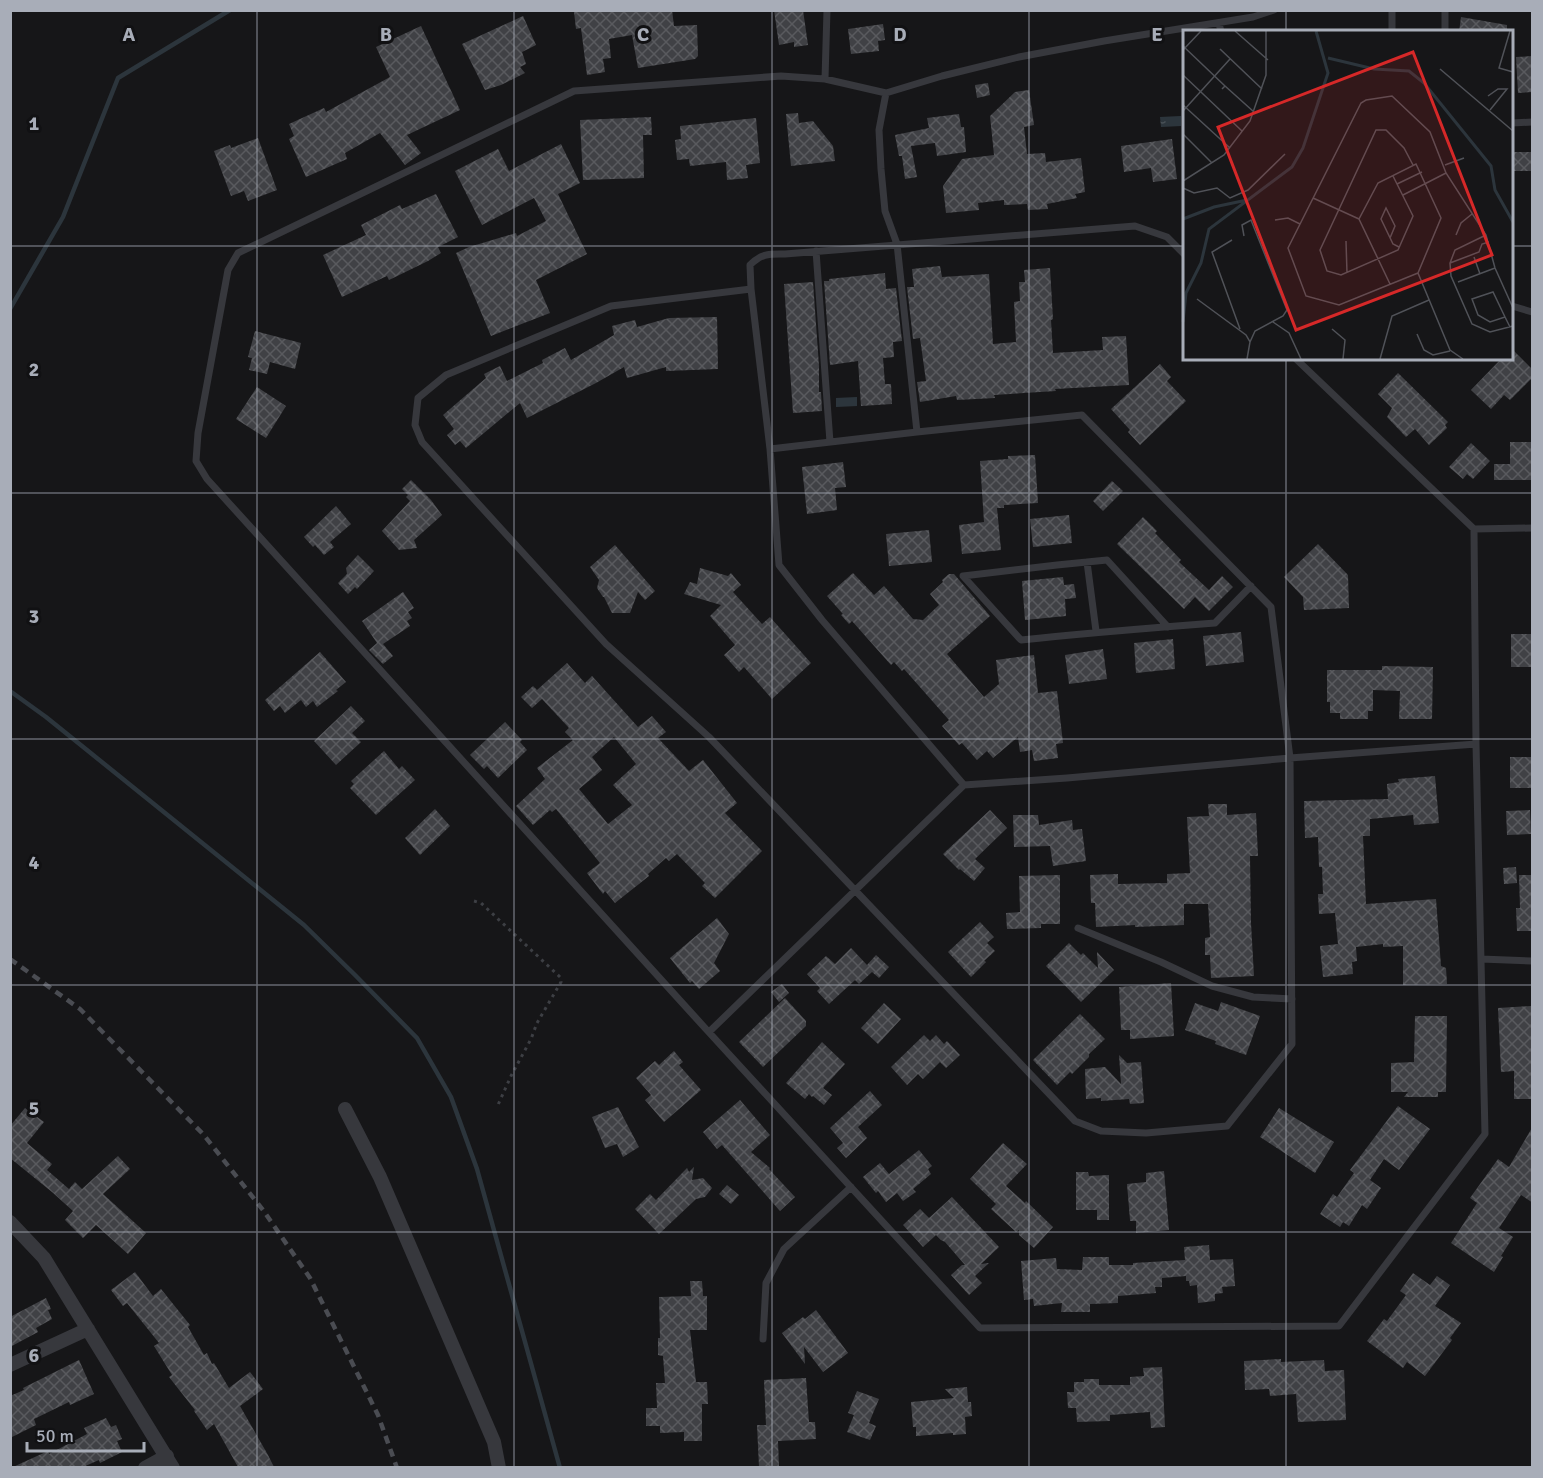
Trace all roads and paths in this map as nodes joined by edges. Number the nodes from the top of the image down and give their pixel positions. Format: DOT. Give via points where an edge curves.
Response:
graph roads {
  1 [pos="827,10"];
  2 [pos="1274,10"];
  3 [pos="1392,10"];
  4 [pos="1445,10"];
  5 [pos="1219,23"];
  6 [pos="1221,30"];
  7 [pos="1392,30"];
  8 [pos="1445,30"];
  9 [pos="825,79"];
  10 [pos="886,93"];
  11 [pos="1533,122"];
  12 [pos="1513,123"];
  13 [pos="897,244"];
  14 [pos="816,251"];
  15 [pos="1183,252"];
  16 [pos="751,289"];
  17 [pos="1513,306"];
  18 [pos="1533,312"];
  19 [pos="1297,360"];
  20 [pos="917,432"];
  21 [pos="830,442"];
  22 [pos="770,449"];
  23 [pos="1533,528"];
  24 [pos="1474,529"];
  25 [pos="1087,562"];
  26 [pos="1251,586"];
  27 [pos="1168,627"];
  28 [pos="1096,632"];
  29 [pos="1476,744"];
  30 [pos="1290,758"];
  31 [pos="964,785"];
  32 [pos="855,889"];
  33 [pos="474,901"];
  34 [pos="1078,928"];
  35 [pos="1481,959"];
  36 [pos="1533,961"];
  37 [pos="1292,999"];
  38 [pos="709,1032"];
  39 [pos="497,1107"];
  40 [pos="345,1109"];
  41 [pos="851,1187"];
  42 [pos="10,1222"];
  43 [pos="88,1329"];
  44 [pos="763,1339"];
  45 [pos="10,1365"];
  46 [pos="170,1462"];
  47 [pos="145,1467"];
  48 [pos="499,1467"];
  1 -- 9 [label="lane"];
  2 -- 5 [label="lane"];
  3 -- 7 [label="lane"];
  4 -- 8 [label="lane"];
  5 -- 6 [label="lane"];
  5 -- 10 [label="lane" via="1019,57"];
  9 -- 10 [label="lane"];
  9 -- 38 [label="lane" via="781,76 574,92 238,253 228,270 198,433 196,461 207,479"];
  10 -- 13 [label="lane" via="879,130 881,169 885,211"];
  11 -- 12 [label="lane"];
  13 -- 14 [label="lane"];
  13 -- 15 [label="lane" via="1136,226 1167,237"];
  13 -- 20 [label="lane"];
  14 -- 16 [label="lane" via="757,258 750,265"];
  14 -- 21 [label="lane"];
  16 -- 22 [label="lane"];
  16 -- 32 [label="lane" via="611,306 446,375 418,398 415,425 422,442 606,644 708,737"];
  17 -- 18 [label="lane"];
  19 -- 24 [label="lane"];
  20 -- 21 [label="lane"];
  20 -- 26 [label="lane" via="1082,415"];
  21 -- 22 [label="lane"];
  22 -- 31 [label="lane" via="779,565"];
  23 -- 24 [label="lane"];
  24 -- 29 [label="lane"];
  25 -- 27 [label="lane" via="1107,560"];
  25 -- 28 [label="lane"];
  25 -- 28 [label="lane" via="963,576 1021,640"];
  26 -- 27 [label="lane" via="1215,623"];
  26 -- 30 [label="lane" via="1271,607"];
  27 -- 28 [label="lane"];
  29 -- 30 [label="lane"];
  29 -- 35 [label="lane"];
  30 -- 31 [label="lane"];
  30 -- 37 [label="lane"];
  31 -- 32 [label="lane"];
  32 -- 37 [label="lane" via="1076,1121 1101,1131 1146,1133 1227,1126 1292,1044"];
  32 -- 38 [label="lane"];
  33 -- 39 [label="path" via="481,903 561,981"];
  34 -- 37 [label="lane" via="1212,986 1252,997"];
  35 -- 36 [label="lane"];
  35 -- 41 [label="lane" via="1485,1134 1339,1326 980,1328"];
  38 -- 41 [label="lane"];
  40 -- 48 [label="street" via="380,1177 494,1442"];
  41 -- 44 [label="lane" via="784,1249 766,1283"];
  42 -- 43 [label="street" via="44,1258"];
  43 -- 45 [label="street"];
  43 -- 46 [label="street"];
  46 -- 47 [label="street"];
}
